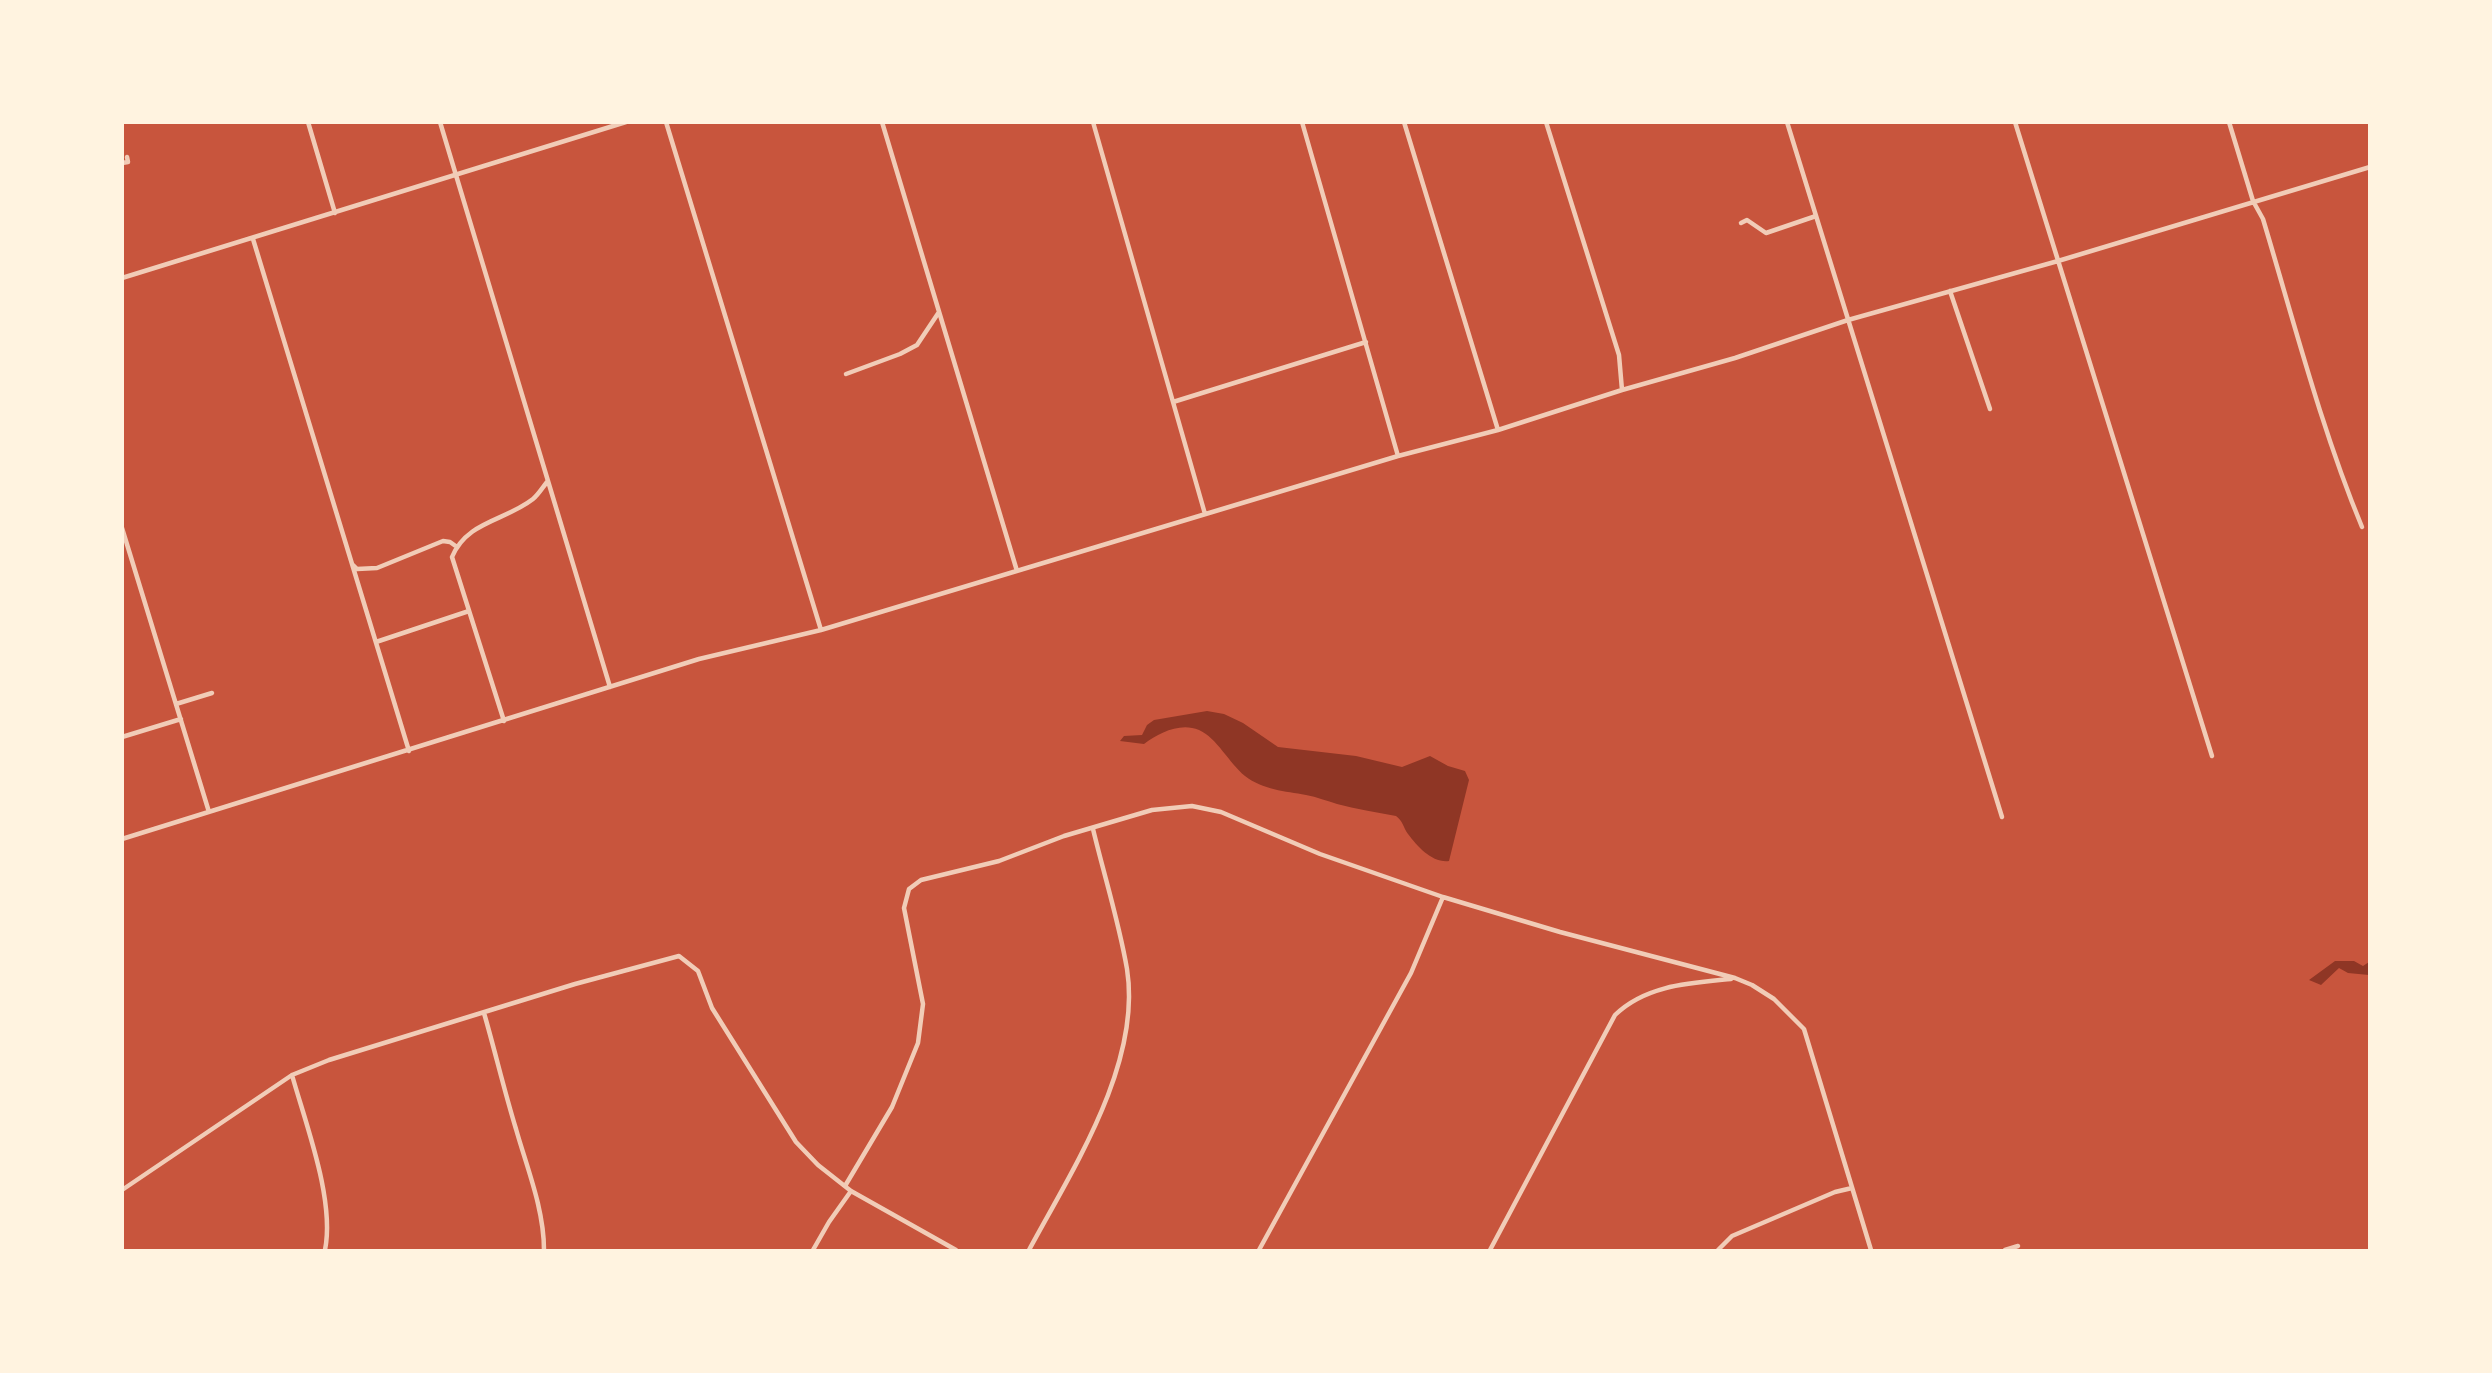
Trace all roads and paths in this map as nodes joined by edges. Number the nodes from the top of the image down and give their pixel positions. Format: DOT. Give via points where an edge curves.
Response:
graph roads {
  1 [pos="308,122"];
  2 [pos="440,122"];
  3 [pos="626,122"];
  4 [pos="666,122"];
  5 [pos="882,122"];
  6 [pos="1093,122"];
  7 [pos="1302,122"];
  8 [pos="1404,122"];
  9 [pos="1546,122"];
  10 [pos="1787,122"];
  11 [pos="2015,122"];
  12 [pos="2229,122"];
  13 [pos="127,157"];
  14 [pos="122,163"];
  15 [pos="2370,167"];
  16 [pos="456,174"];
  17 [pos="2253,201"];
  18 [pos="335,214"];
  19 [pos="1816,216"];
  20 [pos="1741,223"];
  21 [pos="253,239"];
  22 [pos="2058,261"];
  23 [pos="122,278"];
  24 [pos="1950,291"];
  25 [pos="939,311"];
  26 [pos="1848,320"];
  27 [pos="1366,342"];
  28 [pos="846,374"];
  29 [pos="1622,390"];
  30 [pos="1173,401"];
  31 [pos="1990,409"];
  32 [pos="1498,430"];
  33 [pos="1398,456"];
  34 [pos="548,481"];
  35 [pos="1205,514"];
  36 [pos="2362,527"];
  37 [pos="122,528"];
  38 [pos="457,547"];
  39 [pos="352,565"];
  40 [pos="1017,571"];
  41 [pos="469,611"];
  42 [pos="821,630"];
  43 [pos="376,642"];
  44 [pos="610,687"];
  45 [pos="212,693"];
  46 [pos="176,704"];
  47 [pos="181,719"];
  48 [pos="504,721"];
  49 [pos="122,737"];
  50 [pos="409,751"];
  51 [pos="2212,756"];
  52 [pos="209,812"];
  53 [pos="2001,817"];
  54 [pos="1093,829"];
  55 [pos="122,839"];
  56 [pos="1443,897"];
  57 [pos="1735,978"];
  58 [pos="484,1013"];
  59 [pos="292,1075"];
  60 [pos="845,1186"];
  61 [pos="1852,1188"];
  62 [pos="122,1190"];
  63 [pos="851,1191"];
  64 [pos="2018,1247"];
  65 [pos="325,1251"];
  66 [pos="544,1251"];
  67 [pos="813,1251"];
  68 [pos="956,1251"];
  69 [pos="1029,1251"];
  70 [pos="1259,1251"];
  71 [pos="1490,1251"];
  72 [pos="1718,1251"];
  73 [pos="1871,1251"];
  74 [pos="2005,1251"];
  1 -- 18 [label="street"];
  2 -- 16 [label="street"];
  3 -- 16 [label="street"];
  4 -- 42 [label="street"];
  5 -- 25 [label="street"];
  6 -- 30 [label="street"];
  7 -- 27 [label="street"];
  8 -- 32 [label="street"];
  9 -- 29 [label="street" via="1619,355"];
  10 -- 19 [label="street"];
  11 -- 22 [label="street"];
  12 -- 17 [label="street"];
  13 -- 14 [label="street" via="128,162"];
  15 -- 17 [label="street"];
  16 -- 18 [label="street"];
  16 -- 34 [label="street"];
  17 -- 22 [label="street"];
  17 -- 36 [label="street" via="2263,219"];
  18 -- 21 [label="street"];
  19 -- 20 [label="street" via="1766,233 1748,220"];
  19 -- 26 [label="street"];
  21 -- 23 [label="street"];
  21 -- 39 [label="street"];
  22 -- 24 [label="street"];
  22 -- 51 [label="street"];
  24 -- 26 [label="street"];
  24 -- 31 [label="street"];
  25 -- 28 [label="street" via="917,345"];
  25 -- 40 [label="street"];
  26 -- 29 [label="street"];
  26 -- 53 [label="street"];
  27 -- 30 [label="street"];
  27 -- 33 [label="street"];
  29 -- 32 [label="street"];
  30 -- 35 [label="street"];
  32 -- 33 [label="street"];
  33 -- 35 [label="street"];
  34 -- 38 [label="street" via="533,499 476,527"];
  34 -- 44 [label="street"];
  35 -- 40 [label="street"];
  37 -- 46 [label="street"];
  38 -- 39 [label="street" via="443,541 377,568"];
  38 -- 41 [label="street" via="452,557"];
  39 -- 43 [label="street"];
  40 -- 42 [label="street"];
  41 -- 43 [label="street"];
  41 -- 48 [label="street"];
  42 -- 44 [label="street" via="699,659"];
  43 -- 50 [label="street"];
  44 -- 48 [label="street"];
  45 -- 46 [label="street"];
  46 -- 47 [label="street"];
  47 -- 49 [label="street"];
  47 -- 52 [label="street"];
  48 -- 50 [label="street"];
  50 -- 52 [label="street"];
  52 -- 55 [label="street"];
  54 -- 56 [label="street" via="1153,810 1192,806 1221,812"];
  54 -- 60 [label="street" via="999,861 920,880 909,889 904,908 923,1004 918,1043 892,1107"];
  54 -- 69 [label="street" via="1127,970 1127,1021 1113,1085"];
  56 -- 57 [label="street"];
  56 -- 70 [label="street" via="1411,973"];
  57 -- 61 [label="street" via="1774,999 1804,1029"];
  57 -- 71 [label="street" via="1663,989 1638,997 1615,1015"];
  58 -- 59 [label="street"];
  58 -- 60 [label="street" via="679,956 698,971 712,1008 796,1142"];
  58 -- 66 [label="street" via="531,1177"];
  59 -- 62 [label="street"];
  59 -- 65 [label="street" via="323,1189"];
  60 -- 63 [label="street"];
  61 -- 72 [label="street" via="1732,1236"];
  61 -- 73 [label="street"];
  63 -- 67 [label="street"];
  63 -- 68 [label="street"];
  64 -- 74 [label="street"];
}
